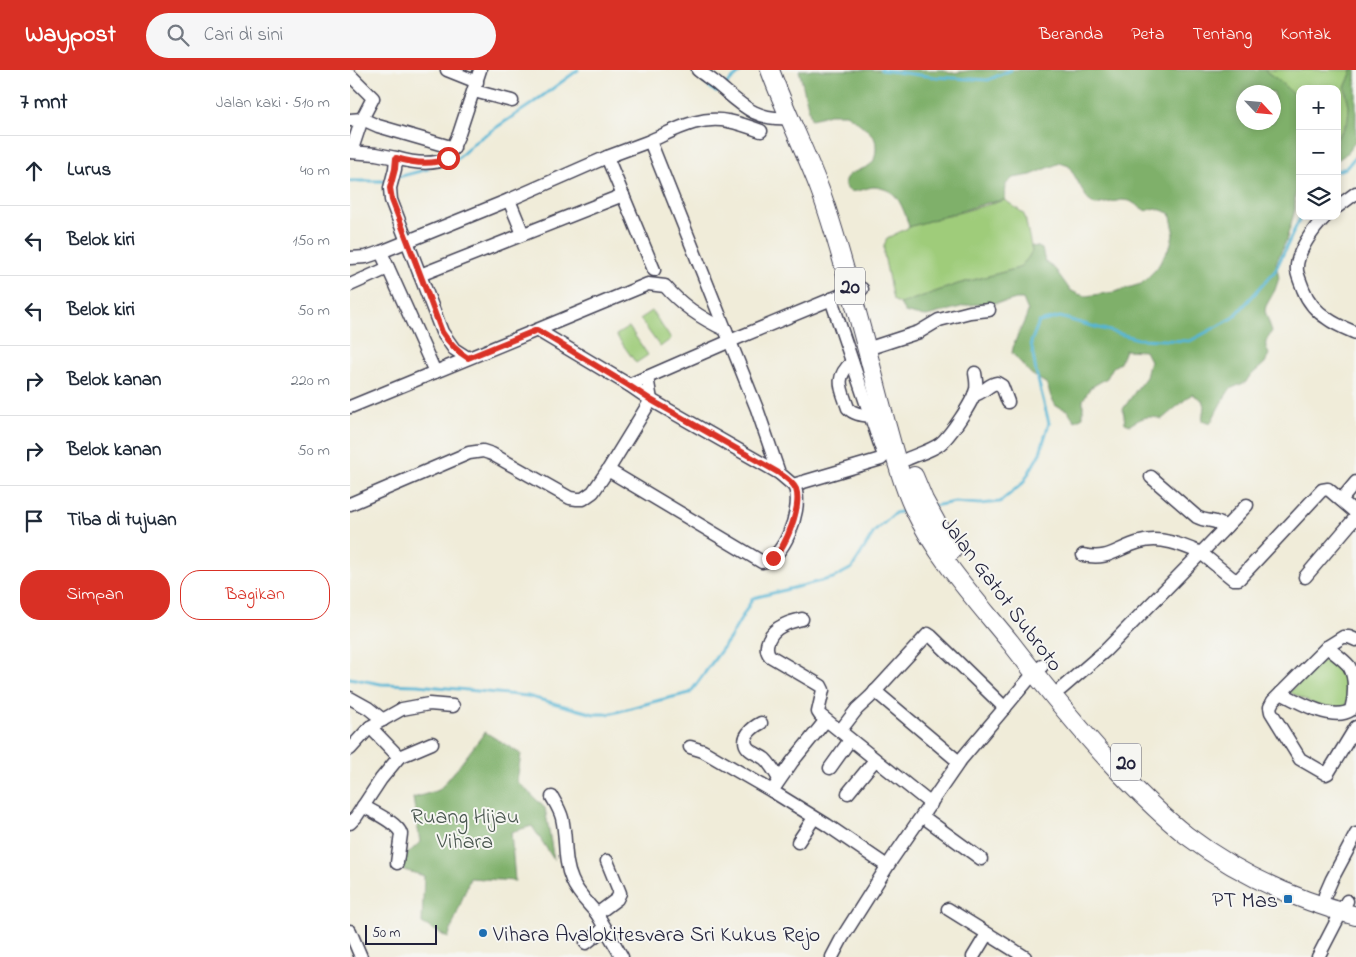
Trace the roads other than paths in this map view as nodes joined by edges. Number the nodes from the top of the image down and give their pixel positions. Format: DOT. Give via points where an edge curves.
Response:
graph roads {
  1 [pos="447,70"];
  2 [pos="698,70"];
  3 [pos="774,71"];
  4 [pos="350,75"];
  5 [pos="477,81"];
  6 [pos="512,101"];
  7 [pos="790,118"];
  8 [pos="356,120"];
  9 [pos="761,131"];
  10 [pos="650,141"];
  11 [pos="456,142"];
  12 [pos="350,152"];
  13 [pos="396,158"];
  14 [pos="606,158"];
  15 [pos="1356,193"];
  16 [pos="622,195"];
  17 [pos="509,200"];
  18 [pos="1341,204"];
  19 [pos="1322,220"];
  20 [pos="523,234"];
  21 [pos="407,242"];
  22 [pos="381,252"];
  23 [pos="350,258"];
  24 [pos="388,268"];
  25 [pos="654,270"];
  26 [pos="420,275"];
  27 [pos="648,284"];
  28 [pos="350,285"];
  29 [pos="665,286"];
  30 [pos="857,290"];
  31 [pos="831,299"];
  32 [pos="989,310"];
  33 [pos="537,330"];
  34 [pos="1356,333"];
  35 [pos="728,335"];
  36 [pos="876,346"];
  37 [pos="468,358"];
  38 [pos="852,362"];
  39 [pos="435,372"];
  40 [pos="975,373"];
  41 [pos="647,377"];
  42 [pos="628,385"];
  43 [pos="974,394"];
  44 [pos="651,400"];
  45 [pos="1008,402"];
  46 [pos="350,407"];
  47 [pos="870,416"];
  48 [pos="907,459"];
  49 [pos="608,470"];
  50 [pos="779,473"];
  51 [pos="1151,477"];
  52 [pos="1356,482"];
  53 [pos="793,485"];
  54 [pos="1341,500"];
  55 [pos="918,503"];
  56 [pos="350,504"];
  57 [pos="1247,504"];
  58 [pos="1356,515"];
  59 [pos="1226,528"];
  60 [pos="1201,553"];
  61 [pos="1083,555"];
  62 [pos="1305,577"];
  63 [pos="802,620"];
  64 [pos="1356,640"];
  65 [pos="1327,647"];
  66 [pos="1038,670"];
  67 [pos="1061,689"];
  68 [pos="875,691"];
  69 [pos="1281,693"];
  70 [pos="350,698"];
  71 [pos="454,706"];
  72 [pos="1005,708"];
  73 [pos="1354,712"];
  74 [pos="383,720"];
  75 [pos="826,720"];
  76 [pos="761,723"];
  77 [pos="370,727"];
  78 [pos="1356,727"];
  79 [pos="840,731"];
  80 [pos="850,740"];
  81 [pos="432,743"];
  82 [pos="690,747"];
  83 [pos="350,748"];
  84 [pos="400,757"];
  85 [pos="876,760"];
  86 [pos="959,762"];
  87 [pos="830,768"];
  88 [pos="779,779"];
  89 [pos="772,791"];
  90 [pos="848,793"];
  91 [pos="552,797"];
  92 [pos="931,804"];
  93 [pos="363,806"];
  94 [pos="922,816"];
  95 [pos="814,818"];
  96 [pos="350,823"];
  97 [pos="1356,834"];
  98 [pos="798,842"];
  99 [pos="981,858"];
  100 [pos="607,861"];
  101 [pos="397,863"];
  102 [pos="887,866"];
  103 [pos="1325,895"];
  104 [pos="1350,908"];
  105 [pos="948,909"];
  106 [pos="597,914"];
  107 [pos="605,928"];
  108 [pos="350,931"];
  109 [pos="987,934"];
  110 [pos="586,943"];
  111 [pos="361,957"];
  112 [pos="622,957"];
  113 [pos="832,957"];
  114 [pos="973,957"];
  115 [pos="1026,957"];
  116 [pos="1318,957"];
  1 -- 5 [label="street"];
  2 -- 7 [label="street" via="741,106 761,116"];
  3 -- 7 [label="highway, Jalan Gatot Subroto / 20"];
  3 -- 30 [label="highway, Jalan Gatot Subroto / 20" via="821,161 838,208"];
  4 -- 8 [label="street" via="372,96"];
  5 -- 6 [label="street"];
  5 -- 11 [label="street"];
  7 -- 30 [label="highway, Jalan Gatot Subroto / 20"];
  8 -- 11 [label="street"];
  8 -- 12 [label="street"];
  9 -- 10 [label="street" via="728,120 706,119"];
  10 -- 14 [label="street"];
  10 -- 35 [label="street"];
  11 -- 13 [label="street" via="448,158 441,162 424,163"];
  12 -- 13 [label="street"];
  13 -- 21 [label="street" via="390,188"];
  14 -- 16 [label="street"];
  14 -- 17 [label="street"];
  15 -- 18 [label="street"];
  16 -- 20 [label="street"];
  16 -- 25 [label="street"];
  17 -- 20 [label="street"];
  17 -- 21 [label="street"];
  19 -- 34 [label="street" via="1299,258 1299,278 1308,300 1318,311"];
  20 -- 26 [label="street"];
  21 -- 22 [label="street"];
  21 -- 26 [label="street"];
  22 -- 23 [label="street"];
  22 -- 24 [label="street"];
  24 -- 28 [label="street"];
  24 -- 39 [label="street"];
  25 -- 27 [label="street"];
  25 -- 29 [label="street"];
  26 -- 37 [label="street" via="442,332 454,349"];
  27 -- 29 [label="street"];
  27 -- 33 [label="street"];
  29 -- 35 [label="street" via="694,313"];
  30 -- 31 [label="street"];
  30 -- 36 [label="highway, Jalan Gatot Subroto / 20"];
  30 -- 55 [label="highway, Jalan Gatot Subroto / 20" via="872,374 901,474"];
  31 -- 35 [label="street"];
  31 -- 38 [label="street"];
  32 -- 36 [label="street" via="939,320 919,332"];
  33 -- 37 [label="street"];
  33 -- 42 [label="street"];
  35 -- 41 [label="street"];
  35 -- 50 [label="street"];
  36 -- 48 [label="highway, Jalan Gatot Subroto / 20"];
  37 -- 39 [label="street"];
  38 -- 47 [label="street"];
  38 -- 47 [label="street" via="842,372 840,385 850,411"];
  39 -- 46 [label="street"];
  40 -- 43 [label="street"];
  41 -- 42 [label="street"];
  41 -- 44 [label="street"];
  42 -- 44 [label="street"];
  43 -- 45 [label="street" via="997,382"];
  43 -- 48 [label="street" via="970,405 946,438 934,448"];
  44 -- 49 [label="street"];
  44 -- 50 [label="street"];
  47 -- 53 [label="street" via="883,458"];
  48 -- 55 [label="highway, Jalan Gatot Subroto / 20"];
  49 -- 53 [label="street" via="762,562 768,562 778,554 791,529 797,497"];
  49 -- 56 [label="street" via="593,492 577,500 492,454 477,451"];
  50 -- 53 [label="street"];
  51 -- 59 [label="street" via="1197,517 1218,522"];
  52 -- 54 [label="street"];
  54 -- 58 [label="street"];
  54 -- 60 [label="street" via="1328,489 1322,490 1239,579 1233,579"];
  55 -- 66 [label="highway, Jalan Gatot Subroto / 20" via="948,556"];
  57 -- 59 [label="street"];
  58 -- 62 [label="street"];
  59 -- 60 [label="street"];
  60 -- 61 [label="street" via="1171,542 1154,540 1132,544 1102,557"];
  60 -- 67 [label="street" via="1105,651"];
  63 -- 75 [label="street" via="780,626 770,637 766,650 770,656 822,686 818,712"];
  64 -- 65 [label="street" via="1343,637"];
  65 -- 69 [label="street"];
  65 -- 73 [label="street" via="1353,672"];
  66 -- 67 [label="highway, Jalan Gatot Subroto / 20"];
  66 -- 72 [label="street"];
  66 -- 104 [label="highway, Jalan Gatot Subroto / 20" via="1099,750 1186,835 1232,866 1290,893"];
  67 -- 103 [label="highway, Jalan Gatot Subroto / 20" via="1144,781 1200,831 1246,860"];
  68 -- 72 [label="street" via="928,634"];
  68 -- 79 [label="street"];
  68 -- 86 [label="street"];
  69 -- 73 [label="street" via="1328,713"];
  69 -- 78 [label="street" via="1270,704 1271,712 1300,759 1326,774"];
  70 -- 74 [label="street"];
  71 -- 74 [label="street" via="430,704 402,709"];
  72 -- 86 [label="street"];
  74 -- 77 [label="street"];
  75 -- 79 [label="street"];
  75 -- 88 [label="street"];
  76 -- 88 [label="street" via="751,728 745,744 773,768"];
  77 -- 83 [label="street"];
  77 -- 84 [label="street"];
  79 -- 80 [label="street"];
  80 -- 85 [label="street"];
  80 -- 87 [label="street"];
  81 -- 84 [label="street"];
  82 -- 89 [label="street"];
  84 -- 93 [label="street" via="381,778"];
  85 -- 90 [label="street"];
  85 -- 92 [label="street"];
  86 -- 92 [label="street"];
  88 -- 89 [label="street"];
  89 -- 95 [label="street"];
  91 -- 106 [label="street" via="563,820 566,861 571,879"];
  92 -- 94 [label="street"];
  93 -- 96 [label="street"];
  93 -- 101 [label="street" via="400,830"];
  94 -- 99 [label="street"];
  94 -- 102 [label="street"];
  95 -- 98 [label="street"];
  95 -- 102 [label="street"];
  97 -- 103 [label="street"];
  100 -- 106 [label="street" via="620,893"];
  102 -- 113 [label="street"];
  103 -- 104 [label="highway, Jalan Gatot Subroto / 20"];
  104 -- 116 [label="street"];
  105 -- 109 [label="street"];
  106 -- 107 [label="street"];
  107 -- 110 [label="street"];
  107 -- 112 [label="street"];
  108 -- 111 [label="street"];
  109 -- 114 [label="street"];
  109 -- 115 [label="street"];
}
